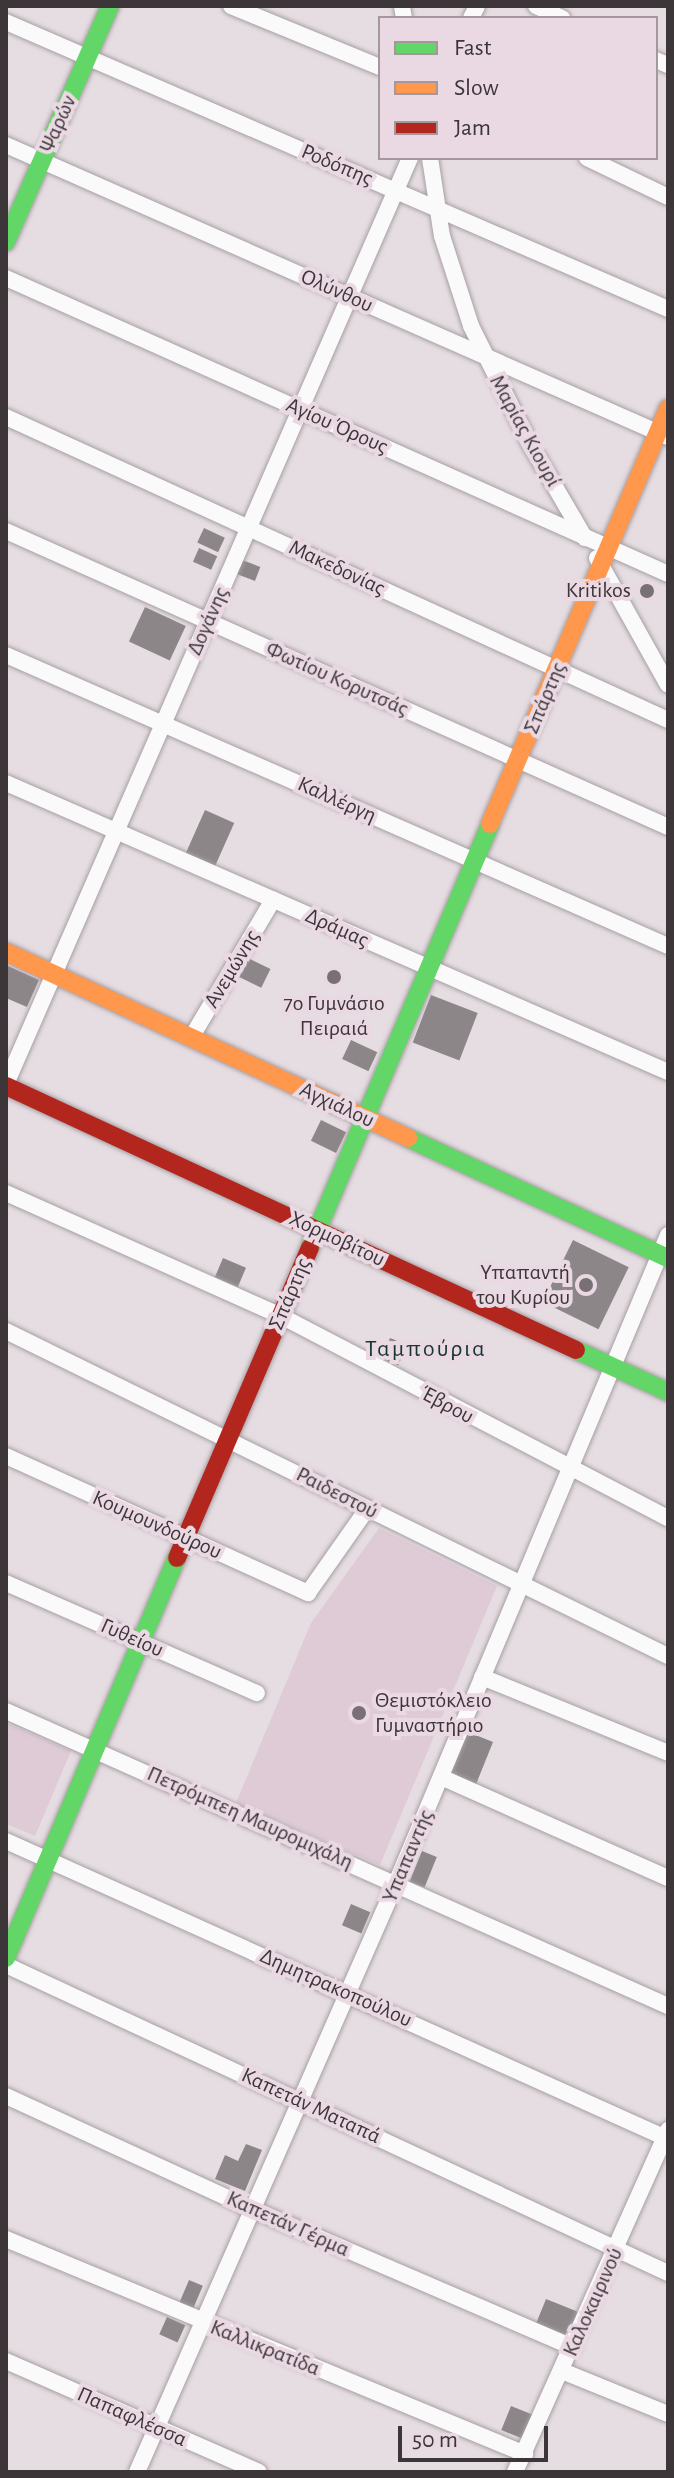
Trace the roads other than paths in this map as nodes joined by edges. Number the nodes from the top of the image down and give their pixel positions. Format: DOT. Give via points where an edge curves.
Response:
graph roads {
  1 [pos="110,6"];
  2 [pos="231,6"];
  3 [pos="536,6"];
  4 [pos="558,16"];
  5 [pos="6,22"];
  6 [pos="88,57"];
  7 [pos="378,66"];
  8 [pos="6,145"];
  9 [pos="409,160"];
  10 [pos="430,160"];
  11 [pos="591,160"];
  12 [pos="42,161"];
  13 [pos="396,191"];
  14 [pos="668,197"];
  15 [pos="438,209"];
  16 [pos="6,242"];
  17 [pos="6,278"];
  18 [pos="350,297"];
  19 [pos="668,309"];
  20 [pos="486,359"];
  21 [pos="668,409"];
  22 [pos="300,410"];
  23 [pos="6,417"];
  24 [pos="663,435"];
  25 [pos="249,528"];
  26 [pos="6,531"];
  27 [pos="584,537"];
  28 [pos="605,556"];
  29 [pos="668,574"];
  30 [pos="208,621"];
  31 [pos="6,655"];
  32 [pos="557,669"];
  33 [pos="668,685"];
  34 [pos="668,720"];
  35 [pos="163,724"];
  36 [pos="518,760"];
  37 [pos="6,783"];
  38 [pos="668,827"];
  39 [pos="117,831"];
  40 [pos="475,861"];
  41 [pos="273,900"];
  42 [pos="668,946"];
  43 [pos="6,952"];
  44 [pos="429,968"];
  45 [pos="54,974"];
  46 [pos="191,1038"];
  47 [pos="668,1072"];
  48 [pos="6,1085"];
  49 [pos="365,1118"];
  50 [pos="6,1193"];
  51 [pos="317,1230"];
  52 [pos="668,1235"];
  53 [pos="664,1256"];
  54 [pos="281,1316"];
  55 [pos="6,1331"];
  56 [pos="613,1367"];
  57 [pos="668,1392"];
  58 [pos="229,1437"];
  59 [pos="6,1456"];
  60 [pos="569,1470"];
  61 [pos="367,1509"];
  62 [pos="668,1518"];
  63 [pos="186,1538"];
  64 [pos="6,1583"];
  65 [pos="518,1587"];
  66 [pos="141,1642"];
  67 [pos="668,1656"];
  68 [pos="482,1677"];
  69 [pos="257,1693"];
  70 [pos="6,1711"];
  71 [pos="95,1750"];
  72 [pos="668,1753"];
  73 [pos="441,1777"];
  74 [pos="6,1841"];
  75 [pos="49,1859"];
  76 [pos="668,1878"];
  77 [pos="396,1883"];
  78 [pos="6,1958"];
  79 [pos="6,1965"];
  80 [pos="347,1994"];
  81 [pos="668,2006"];
  82 [pos="6,2096"];
  83 [pos="301,2100"];
  84 [pos="667,2136"];
  85 [pos="252,2209"];
  86 [pos="6,2239"];
  87 [pos="616,2249"];
  88 [pos="668,2273"];
  89 [pos="201,2322"];
  90 [pos="573,2347"];
  91 [pos="6,2361"];
  92 [pos="562,2371"];
  93 [pos="668,2414"];
  94 [pos="156,2427"];
  95 [pos="525,2454"];
  96 [pos="137,2472"];
  97 [pos="259,2472"];
  98 [pos="515,2472"];
  1 -- 6 [label="main road, Ψαρών"];
  2 -- 7 [label="street"];
  3 -- 4 [label="street"];
  5 -- 6 [label="street, Ροδόπης"];
  6 -- 12 [label="main road, Ψαρών"];
  6 -- 13 [label="street, Ροδόπης"];
  8 -- 12 [label="street, Ολύνθου"];
  9 -- 13 [label="street, Δογάνης"];
  10 -- 15 [label="street, Μαρίας Κιουρί"];
  11 -- 14 [label="street"];
  12 -- 16 [label="main road, Ψαρών"];
  12 -- 18 [label="street, Ολύνθου"];
  13 -- 15 [label="street, Ροδόπης"];
  13 -- 18 [label="street, Δογάνης"];
  15 -- 19 [label="street, Ροδόπης"];
  15 -- 20 [label="street, Μαρίας Κιουρί" via="459,292"];
  17 -- 22 [label="street, Αγίου Όρους"];
  18 -- 20 [label="street, Ολύνθου"];
  18 -- 22 [label="street, Δογάνης"];
  20 -- 24 [label="street, Ολύνθου"];
  20 -- 27 [label="street, Μαρίας Κιουρί"];
  21 -- 24 [label="main road, Σπάρτης"];
  22 -- 25 [label="street, Δογάνης"];
  22 -- 27 [label="street, Αγίου Όρους"];
  23 -- 25 [label="street, Μακεδονίας"];
  24 -- 28 [label="main road, Σπάρτης"];
  25 -- 30 [label="street, Δογάνης"];
  25 -- 32 [label="street, Μακεδονίας"];
  26 -- 30 [label="street, Φωτίου Κορυτσάς"];
  27 -- 28 [label="street, Μαρίας Κιουρί"];
  28 -- 29 [label="street"];
  28 -- 32 [label="main road, Σπάρτης"];
  28 -- 33 [label="street, Μαρίας Κιουρί"];
  30 -- 35 [label="street, Δογάνης"];
  30 -- 36 [label="street, Φωτίου Κορυτσάς"];
  31 -- 35 [label="street, Καλλέργη"];
  32 -- 34 [label="street, Μακεδονίας"];
  32 -- 36 [label="main road, Σπάρτης"];
  35 -- 39 [label="street, Δογάνης"];
  35 -- 40 [label="street, Καλλέργη"];
  36 -- 38 [label="street, Φωτίου Κορυτσάς"];
  36 -- 40 [label="main road, Σπάρτης"];
  37 -- 39 [label="street, Δράμας"];
  39 -- 41 [label="street, Δράμας"];
  39 -- 45 [label="street, Δογάνης"];
  40 -- 42 [label="street, Καλλέργη"];
  40 -- 44 [label="main road, Σπάρτης"];
  41 -- 44 [label="street, Δράμας"];
  41 -- 46 [label="street, Ανεμώνης"];
  43 -- 45 [label="main road, Αγχιάλου"];
  44 -- 47 [label="street, Δράμας"];
  44 -- 49 [label="main road, Σπάρτης"];
  45 -- 46 [label="main road, Αγχιάλου"];
  45 -- 48 [label="street, Δογάνης"];
  46 -- 49 [label="main road, Αγχιάλου"];
  48 -- 51 [label="main road, Χορμοβίτου"];
  49 -- 51 [label="main road, Σπάρτης"];
  49 -- 53 [label="main road, Αγχιάλου"];
  50 -- 54 [label="street, Έβρου"];
  51 -- 54 [label="main road, Σπάρτης"];
  51 -- 56 [label="main road, Χορμοβίτου"];
  52 -- 53 [label="street, Υπαπαντής"];
  53 -- 56 [label="street, Υπαπαντής"];
  54 -- 58 [label="main road, Σπάρτης"];
  54 -- 60 [label="street, Έβρου"];
  55 -- 58 [label="street, Ραιδεστού"];
  56 -- 57 [label="main road, Χορμοβίτου"];
  56 -- 60 [label="street, Υπαπαντής"];
  58 -- 61 [label="street, Ραιδεστού"];
  58 -- 63 [label="main road, Σπάρτης"];
  59 -- 63 [label="street, Κουμουνδούρου"];
  60 -- 62 [label="street, Έβρου"];
  60 -- 65 [label="street, Υπαπαντής"];
  61 -- 63 [label="street, Κουμουνδούρου" via="308,1593"];
  61 -- 65 [label="street, Ραιδεστού"];
  63 -- 66 [label="main road, Σπάρτης"];
  64 -- 66 [label="street, Γυθείου"];
  65 -- 67 [label="street, Ραιδεστού"];
  65 -- 68 [label="street, Υπαπαντής"];
  66 -- 69 [label="street, Γυθείου"];
  66 -- 71 [label="main road, Σπάρτης"];
  68 -- 72 [label="street"];
  68 -- 73 [label="street, Υπαπαντής"];
  70 -- 71 [label="street, Πετρόμπεη Μαυρομιχάλη"];
  71 -- 75 [label="main road, Σπάρτης"];
  71 -- 77 [label="street, Πετρόμπεη Μαυρομιχάλη"];
  73 -- 76 [label="street"];
  73 -- 77 [label="street, Υπαπαντής"];
  74 -- 75 [label="street, Δημητρακοπούλου"];
  75 -- 78 [label="main road, Σπάρτης"];
  75 -- 80 [label="street, Δημητρακοπούλου"];
  77 -- 80 [label="street, Υπαπαντής"];
  77 -- 81 [label="street, Πετρόμπεη Μαυρομιχάλη"];
  79 -- 83 [label="street, Καπετάν Ματαπά"];
  80 -- 83 [label="street, Υπαπαντής"];
  80 -- 84 [label="street, Δημητρακοπούλου"];
  82 -- 85 [label="street, Καπετάν Γέρμα"];
  83 -- 85 [label="street, Υπαπαντής"];
  83 -- 87 [label="street, Καπετάν Ματαπά"];
  84 -- 87 [label="street, Καλοκαιρινού"];
  85 -- 89 [label="street, Υπαπαντής"];
  85 -- 90 [label="street, Καπετάν Γέρμα"];
  86 -- 89 [label="street, Καλλικρατίδα"];
  87 -- 88 [label="street, Καπετάν Ματαπά"];
  87 -- 90 [label="street, Καλοκαιρινού"];
  89 -- 94 [label="street, Υπαπαντής"];
  89 -- 95 [label="street, Καλλικρατίδα"];
  90 -- 92 [label="street, Καλοκαιρινού"];
  91 -- 94 [label="street, Παπαφλέσσα"];
  92 -- 93 [label="street"];
  92 -- 95 [label="street, Καλοκαιρινού"];
  94 -- 96 [label="street, Υπαπαντής"];
  94 -- 97 [label="street, Παπαφλέσσα"];
  95 -- 98 [label="street, Καλοκαιρινού"];
}
